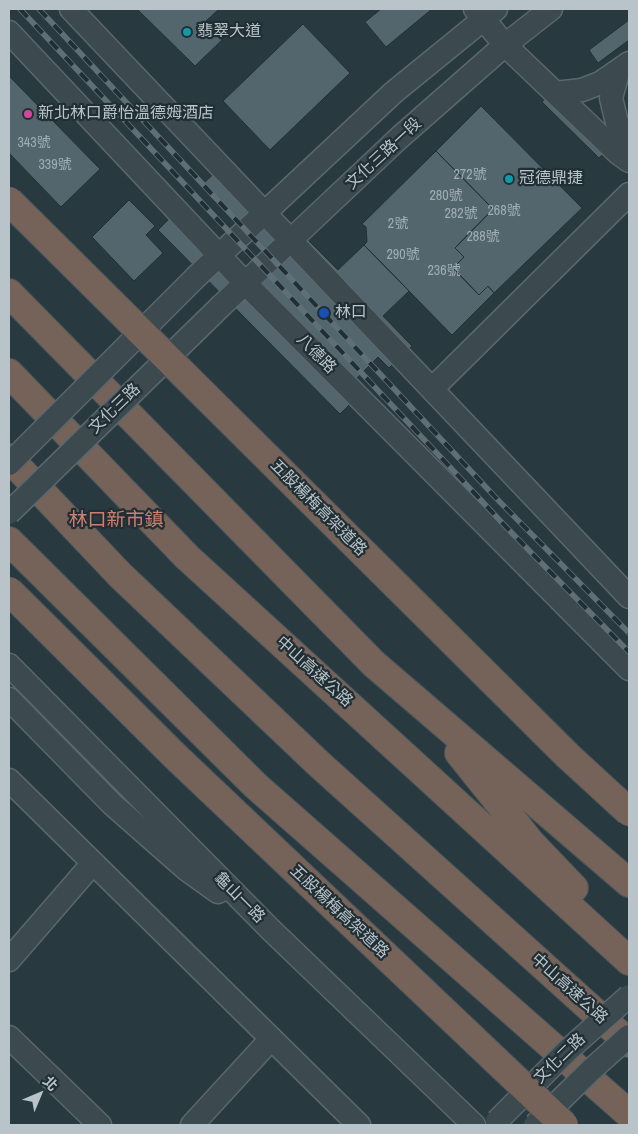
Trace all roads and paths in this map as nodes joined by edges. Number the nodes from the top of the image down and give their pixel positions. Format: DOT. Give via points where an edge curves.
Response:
graph roads {
  1 [pos="71,9"];
  2 [pos="551,9"];
  3 [pos="485,12"];
  4 [pos="9,32"];
  5 [pos="505,45"];
  6 [pos="623,68"];
  7 [pos="555,93"];
  8 [pos="629,134"];
  9 [pos="629,161"];
  10 [pos="629,194"];
  11 [pos="9,201"];
  12 [pos="265,213"];
  13 [pos="291,241"];
  14 [pos="220,257"];
  15 [pos="246,284"];
  16 [pos="9,293"];
  17 [pos="222,305"];
  18 [pos="9,373"];
  19 [pos="432,389"];
  20 [pos="9,458"];
  21 [pos="9,464"];
  22 [pos="9,513"];
  23 [pos="9,541"];
  24 [pos="9,591"];
  25 [pos="629,597"];
  26 [pos="9,665"];
  27 [pos="629,669"];
  28 [pos="9,700"];
  29 [pos="418,703"];
  30 [pos="9,780"];
  31 [pos="629,812"];
  32 [pos="93,863"];
  33 [pos="629,883"];
  34 [pos="271,930"];
  35 [pos="629,941"];
  36 [pos="9,960"];
  37 [pos="629,961"];
  38 [pos="629,996"];
  39 [pos="629,1036"];
  40 [pos="9,1037"];
  41 [pos="272,1039"];
  42 [pos="629,1043"];
  43 [pos="629,1114"];
  44 [pos="495,1123"];
  45 [pos="100,1125"];
  46 [pos="192,1125"];
  47 [pos="359,1125"];
  48 [pos="474,1125"];
  49 [pos="535,1125"];
  50 [pos="564,1125"];
  1 -- 12 [label="street"];
  2 -- 5 [label="street, 文化三路一段"];
  3 -- 5 [label="street"];
  3 -- 12 [label="street"];
  4 -- 14 [label="street, 八德路"];
  5 -- 7 [label="street"];
  5 -- 13 [label="street, 文化三路一段" via="399,138"];
  6 -- 7 [label="street" via="600,84"];
  6 -- 8 [label="street" via="611,98 617,123"];
  7 -- 9 [label="street"];
  10 -- 19 [label="street"];
  11 -- 31 [label="highway, 五股楊梅高架道路, bridge" via="561,749"];
  12 -- 13 [label="street"];
  12 -- 14 [label="street"];
  13 -- 15 [label="street, 文化三路一段"];
  13 -- 19 [label="street"];
  14 -- 15 [label="street, 八德路"];
  14 -- 21 [label="street, bridge" via="197,276"];
  15 -- 17 [label="street, 文化三路一段"];
  15 -- 27 [label="street, 八德路"];
  16 -- 29 [label="highway" via="374,664"];
  17 -- 22 [label="street, 文化三路, bridge"];
  18 -- 37 [label="highway, 中山高速公路" via="188,557"];
  19 -- 25 [label="street"];
  20 -- 42 [label="highway, 中山高速公路" via="120,575 319,764"];
  23 -- 43 [label="highway" via="256,786"];
  24 -- 50 [label="highway, 五股楊梅高架道路, bridge" via="176,757"];
  26 -- 34 [label="street, 龜山一路"];
  28 -- 34 [label="street" via="112,804 186,869"];
  29 -- 33 [label="highway"];
  29 -- 35 [label="highway" via="531,843"];
  30 -- 32 [label="street"];
  32 -- 36 [label="street"];
  32 -- 41 [label="street"];
  34 -- 48 [label="street, 龜山一路"];
  38 -- 44 [label="street, 文化二路, bridge" via="568,1050"];
  39 -- 49 [label="street, 文化二路, bridge"];
  40 -- 45 [label="street"];
  41 -- 46 [label="street"];
  41 -- 47 [label="street"];
}
